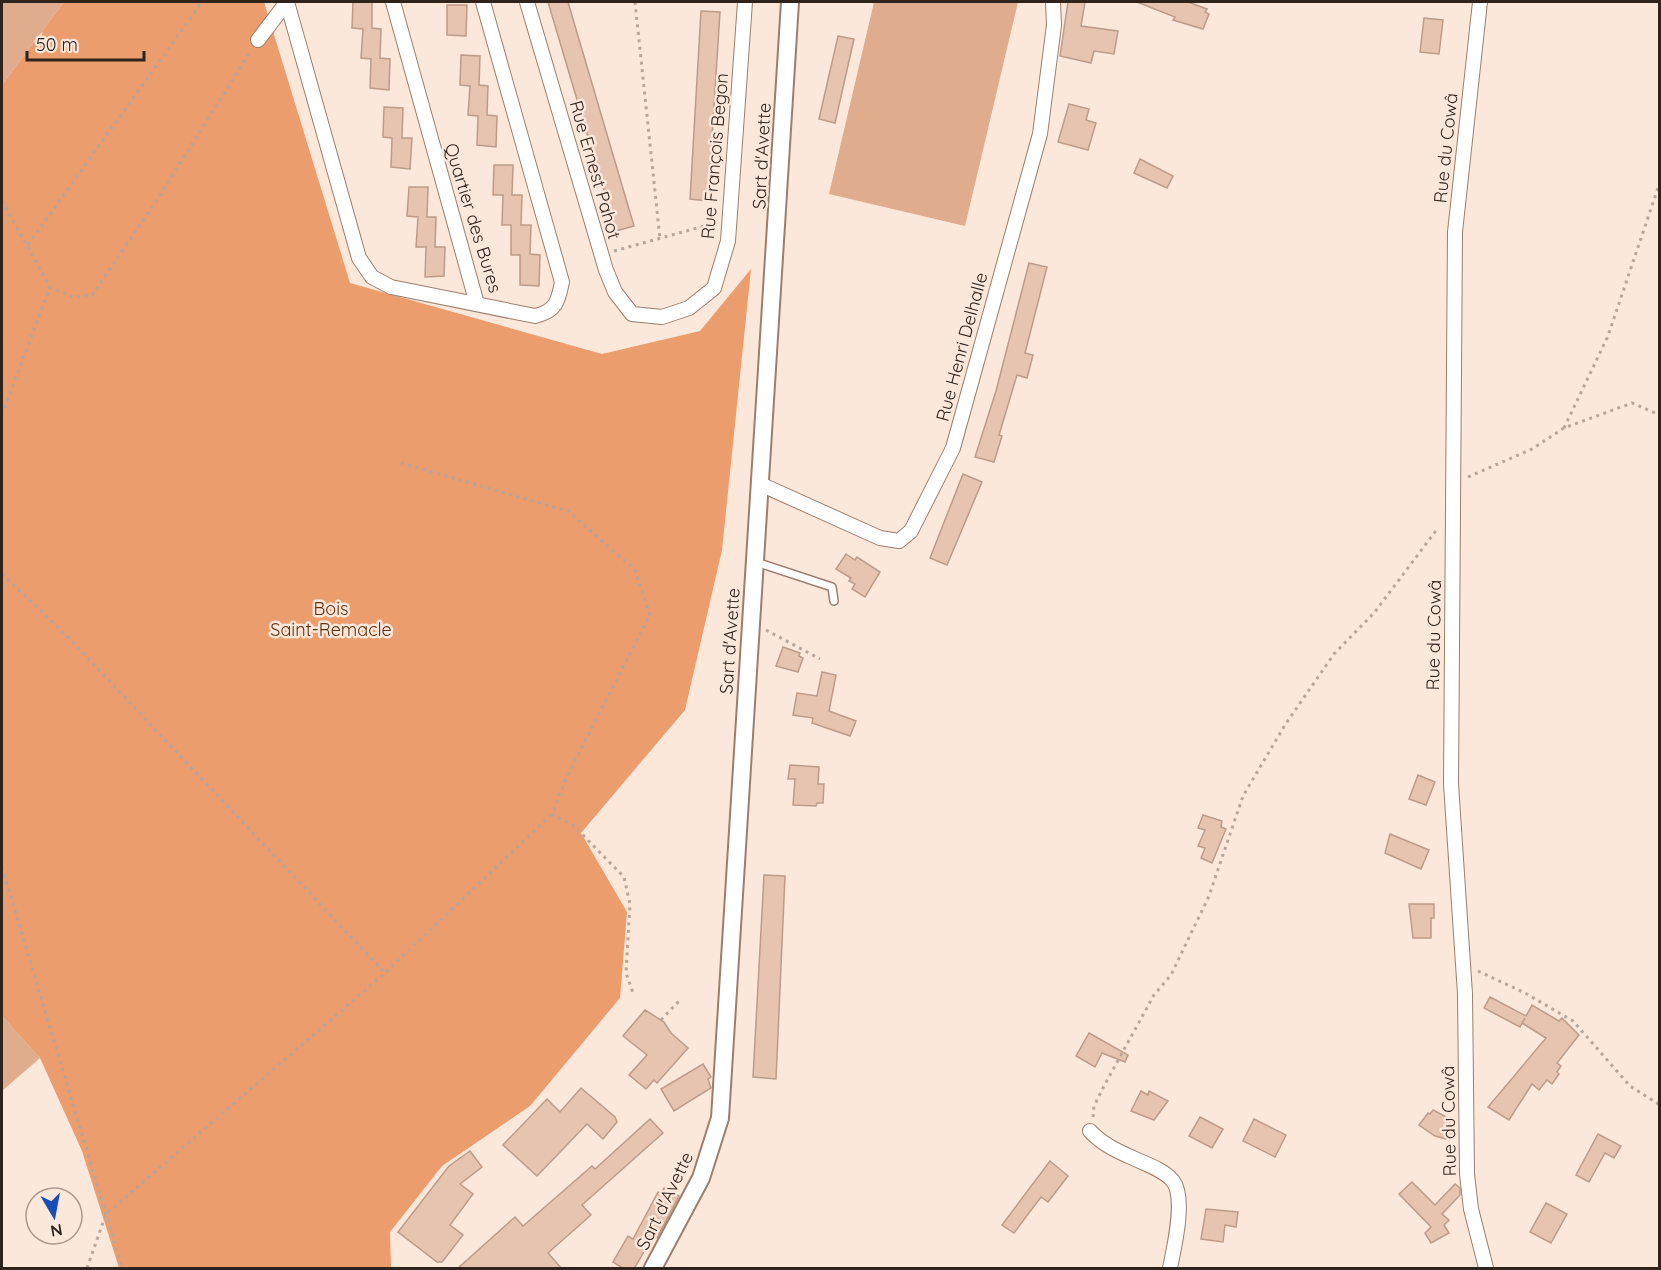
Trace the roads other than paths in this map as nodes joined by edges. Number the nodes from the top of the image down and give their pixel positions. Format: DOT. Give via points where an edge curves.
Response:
graph roads {
  1 [pos="287,2"];
  2 [pos="393,2"];
  3 [pos="483,2"];
  4 [pos="527,2"];
  5 [pos="746,2"];
  6 [pos="790,2"];
  7 [pos="1053,2"];
  8 [pos="1480,2"];
  9 [pos="258,40"];
  10 [pos="477,304"];
  11 [pos="662,317"];
  12 [pos="760,484"];
  13 [pos="756,562"];
  14 [pos="834,601"];
  15 [pos="1090,1131"];
  16 [pos="653,1269"];
  17 [pos="1170,1269"];
  18 [pos="1486,1269"];
  1 -- 9 [label="street"];
  1 -- 10 [label="street" via="359,258 372,277 390,287"];
  2 -- 10 [label="street, Quartier des Bures"];
  3 -- 10 [label="street, Quartier des Bures" via="562,282 558,303 550,313 535,316"];
  4 -- 11 [label="street, Rue Ernest Pahot" via="615,292 632,314"];
  5 -- 11 [label="street, Rue François Begon" via="728,241 714,288 689,308"];
  6 -- 12 [label="street, Sart d'Avette"];
  7 -- 12 [label="street, Rue Henri Delhalle" via="1054,25 1040,134 953,448 911,531 899,541 880,538"];
  8 -- 18 [label="street, Rue du Cowâ" via="1455,232 1451,784 1463,966 1467,1174"];
  12 -- 13 [label="street, Sart d'Avette"];
  13 -- 14 [label="lane" via="832,587"];
  13 -- 16 [label="street, Sart d'Avette" via="720,1118 701,1178"];
  15 -- 17 [label="street" via="1115,1150 1158,1169 1178,1190"];
}
